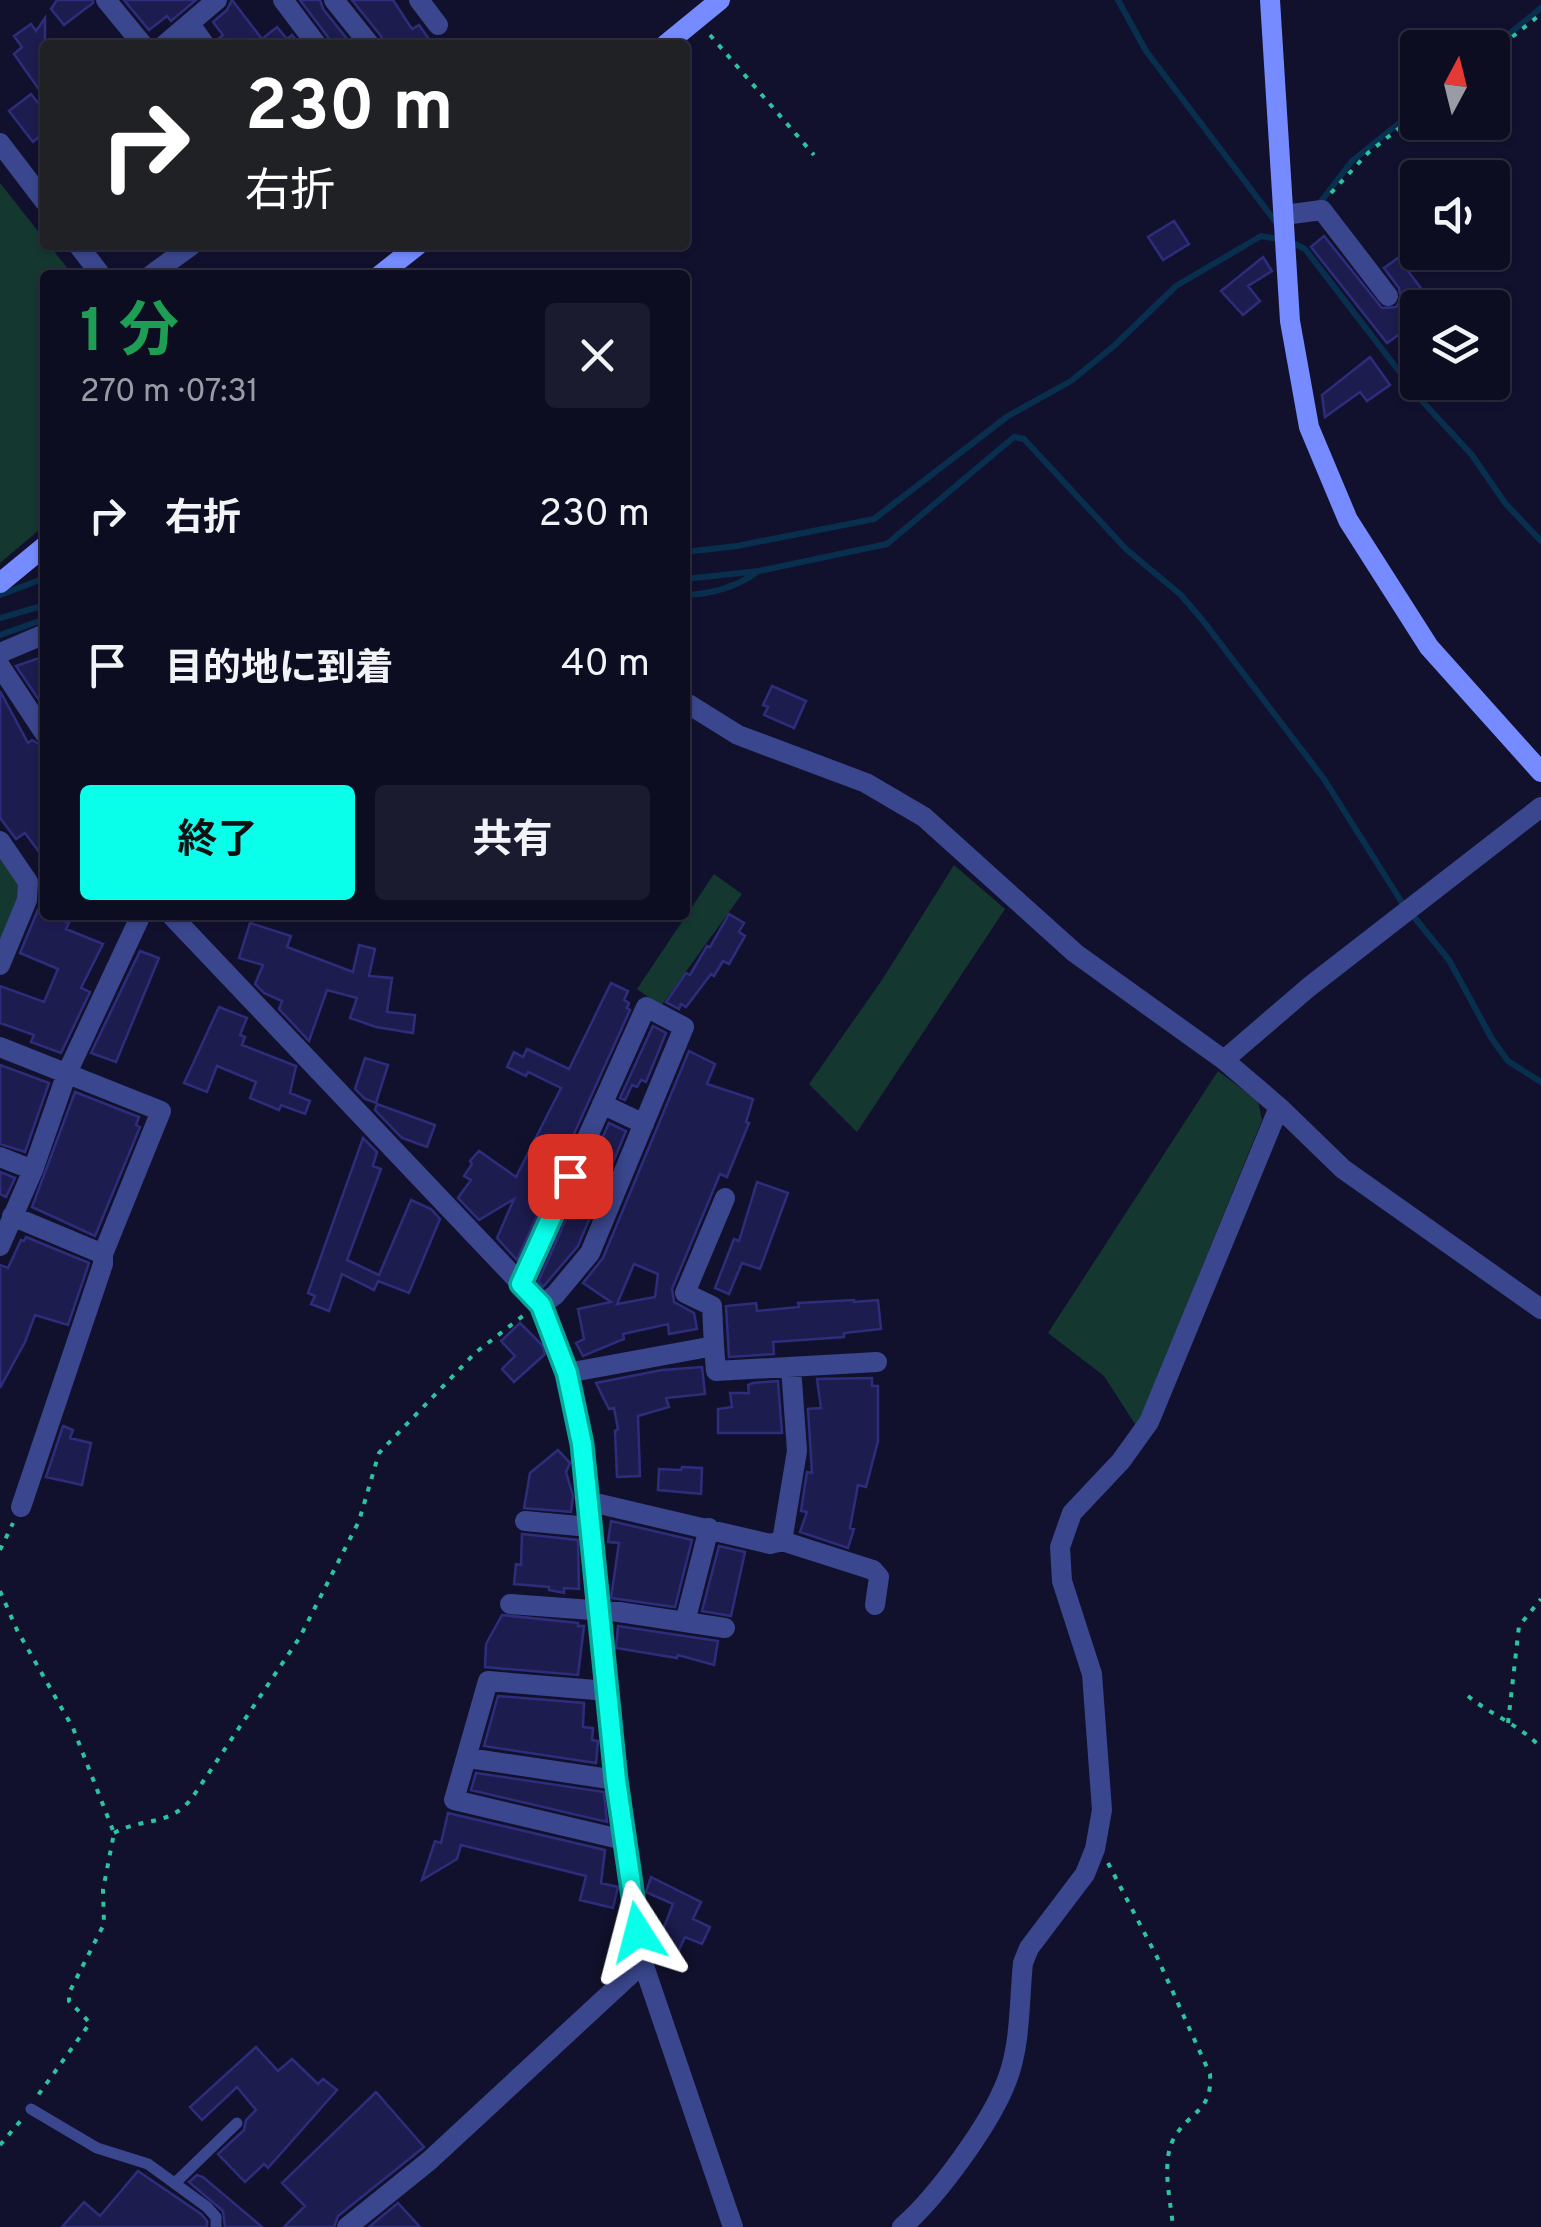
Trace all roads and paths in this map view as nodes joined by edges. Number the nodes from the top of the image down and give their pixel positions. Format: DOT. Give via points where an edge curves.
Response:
graph roads {
  1 [pos="106,0"];
  2 [pos="217,0"];
  3 [pos="283,0"];
  4 [pos="334,0"];
  5 [pos="418,0"];
  6 [pos="720,0"];
  7 [pos="1270,0"];
  8 [pos="1541,14"];
  9 [pos="700,16"];
  10 [pos="190,24"];
  11 [pos="438,26"];
  12 [pos="1510,39"];
  13 [pos="139,40"];
  14 [pos="170,40"];
  15 [pos="201,40"];
  16 [pos="313,40"];
  17 [pos="366,40"];
  18 [pos="671,40"];
  19 [pos="1400,128"];
  20 [pos="0,142"];
  21 [pos="814,155"];
  22 [pos="40,195"];
  23 [pos="1300,216"];
  24 [pos="82,250"];
  25 [pos="185,250"];
  26 [pos="412,250"];
  27 [pos="97,270"];
  28 [pos="157,270"];
  29 [pos="386,270"];
  30 [pos="1388,296"];
  31 [pos="40,550"];
  32 [pos="0,582"];
  33 [pos="40,636"];
  34 [pos="0,653"];
  35 [pos="0,666"];
  36 [pos="690,705"];
  37 [pos="40,726"];
  38 [pos="1541,772"];
  39 [pos="1541,807"];
  40 [pos="0,840"];
  41 [pos="139,920"];
  42 [pos="176,920"];
  43 [pos="0,965"];
  44 [pos="0,1047"];
  45 [pos="1224,1060"];
  46 [pos="68,1074"];
  47 [pos="602,1104"];
  48 [pos="1279,1106"];
  49 [pos="644,1124"];
  50 [pos="0,1157"];
  51 [pos="32,1170"];
  52 [pos="725,1198"];
  53 [pos="12,1216"];
  54 [pos="0,1246"];
  55 [pos="103,1254"];
  56 [pos="521,1284"];
  57 [pos="541,1305"];
  58 [pos="1541,1309"];
  59 [pos="714,1346"];
  60 [pos="876,1362"];
  61 [pos="792,1367"];
  62 [pos="567,1373"];
  63 [pos="586,1501"];
  64 [pos="20,1507"];
  65 [pos="526,1522"];
  66 [pos="589,1527"];
  67 [pos="710,1528"];
  68 [pos="782,1541"];
  69 [pos="0,1550"];
  70 [pos="0,1591"];
  71 [pos="1541,1598"];
  72 [pos="510,1604"];
  73 [pos="874,1605"];
  74 [pos="600,1610"];
  75 [pos="685,1622"];
  76 [pos="725,1628"];
  77 [pos="608,1691"];
  78 [pos="1468,1696"];
  79 [pos="1508,1723"];
  80 [pos="1541,1748"];
  81 [pos="468,1758"];
  82 [pos="616,1780"];
  83 [pos="114,1833"];
  84 [pos="624,1840"];
  85 [pos="1095,1849"];
  86 [pos="643,1963"];
  87 [pos="30,2108"];
  88 [pos="238,2123"];
  89 [pos="0,2145"];
  90 [pos="175,2183"];
  91 [pos="216,2227"];
  92 [pos="347,2227"];
  93 [pos="733,2227"];
  94 [pos="902,2227"];
  95 [pos="1172,2227"];
  1 -- 13 [label="street"];
  2 -- 10 [label="street"];
  3 -- 16 [label="street"];
  4 -- 17 [label="street"];
  5 -- 11 [label="street"];
  6 -- 9 [label="street"];
  7 -- 23 [label="street"];
  8 -- 12 [label="path"];
  9 -- 18 [label="street"];
  9 -- 21 [label="path" via="722,52"];
  10 -- 14 [label="street"];
  10 -- 15 [label="street"];
  19 -- 23 [label="path" via="1346,173 1325,202"];
  20 -- 22 [label="street"];
  23 -- 30 [label="street"];
  23 -- 38 [label="street" via="1286,254 1290,320 1309,427 1348,520 1429,647"];
  24 -- 27 [label="street"];
  25 -- 28 [label="street"];
  26 -- 29 [label="street"];
  31 -- 32 [label="street"];
  33 -- 34 [label="street"];
  35 -- 37 [label="street"];
  36 -- 45 [label="street" via="738,735 866,783 924,817 1074,954"];
  39 -- 45 [label="street"];
  40 -- 43 [label="street" via="28,882"];
  41 -- 46 [label="street"];
  42 -- 56 [label="street"];
  44 -- 46 [label="street"];
  45 -- 48 [label="street"];
  46 -- 51 [label="street"];
  46 -- 55 [label="street" via="161,1111"];
  47 -- 49 [label="street"];
  47 -- 49 [label="street" via="646,1007 684,1027"];
  47 -- 56 [label="street"];
  48 -- 58 [label="street" via="1343,1169"];
  48 -- 85 [label="street" via="1150,1422 1072,1513 1060,1548 1062,1580 1092,1674 1102,1810"];
  49 -- 57 [label="street" via="590,1254"];
  50 -- 51 [label="street"];
  51 -- 53 [label="street"];
  52 -- 59 [label="street" via="685,1293 712,1306"];
  53 -- 54 [label="street"];
  53 -- 55 [label="street"];
  55 -- 64 [label="street"];
  56 -- 57 [label="street"];
  57 -- 62 [label="street"];
  57 -- 83 [label="path" via="475,1353 379,1452 359,1521 300,1637 183,1810"];
  59 -- 61 [label="street" via="716,1370"];
  59 -- 62 [label="street"];
  60 -- 61 [label="street"];
  61 -- 68 [label="street" via="796,1451"];
  62 -- 63 [label="street"];
  63 -- 66 [label="street"];
  63 -- 67 [label="street"];
  64 -- 69 [label="path"];
  65 -- 66 [label="street"];
  66 -- 74 [label="street"];
  67 -- 68 [label="street" via="770,1544"];
  67 -- 75 [label="street"];
  68 -- 73 [label="street" via="873,1570 879,1577"];
  70 -- 83 [label="path" via="73,1728"];
  71 -- 79 [label="path" via="1519,1626"];
  72 -- 74 [label="street"];
  74 -- 75 [label="street"];
  74 -- 77 [label="street"];
  75 -- 76 [label="street"];
  77 -- 81 [label="street" via="488,1681"];
  77 -- 82 [label="street"];
  78 -- 79 [label="path"];
  79 -- 80 [label="path"];
  81 -- 82 [label="street"];
  81 -- 84 [label="street" via="454,1800"];
  82 -- 84 [label="street"];
  83 -- 87 [label="path" via="104,1924 68,2000 90,2023"];
  84 -- 86 [label="street"];
  85 -- 94 [label="street" via="1023,1963 1007,2080 949,2173"];
  85 -- 95 [label="path" via="1141,1924 1210,2074 1206,2104 1169,2153"];
  86 -- 92 [label="street" via="429,2161"];
  86 -- 93 [label="street"];
  87 -- 89 [label="path"];
  87 -- 90 [label="lane" via="96,2148 148,2164"];
  88 -- 90 [label="lane"];
  90 -- 91 [label="lane" via="207,2207"];
}
